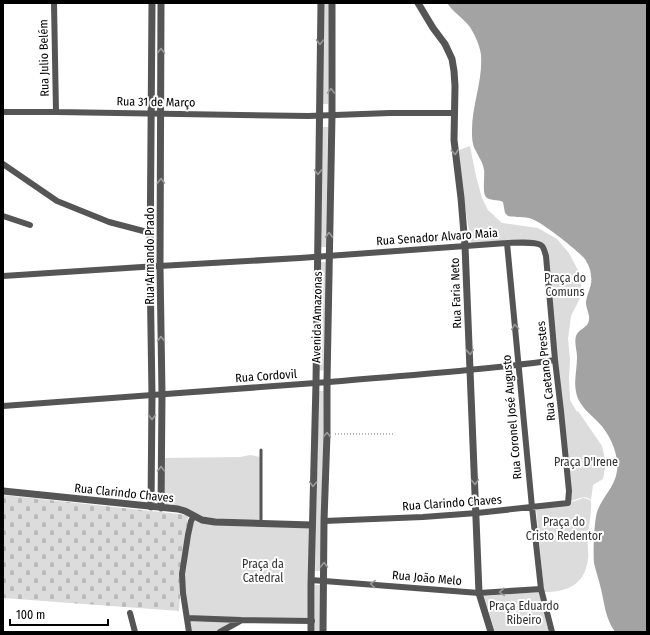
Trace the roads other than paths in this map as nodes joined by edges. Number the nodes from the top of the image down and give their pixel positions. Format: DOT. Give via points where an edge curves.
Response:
graph roads {
  1 [pos="54,3"];
  2 [pos="152,3"];
  3 [pos="161,3"];
  4 [pos="320,3"];
  5 [pos="332,3"];
  6 [pos="418,3"];
  7 [pos="3,112"];
  8 [pos="56,112"];
  9 [pos="161,113"];
  10 [pos="151,114"];
  11 [pos="454,114"];
  12 [pos="319,115"];
  13 [pos="332,115"];
  14 [pos="3,164"];
  15 [pos="3,216"];
  16 [pos="30,225"];
  17 [pos="151,233"];
  18 [pos="506,243"];
  19 [pos="465,246"];
  20 [pos="544,249"];
  21 [pos="317,256"];
  22 [pos="329,256"];
  23 [pos="150,267"];
  24 [pos="160,267"];
  25 [pos="3,276"];
  26 [pos="555,360"];
  27 [pos="519,365"];
  28 [pos="471,370"];
  29 [pos="327,382"];
  30 [pos="316,383"];
  31 [pos="162,394"];
  32 [pos="152,395"];
  33 [pos="3,406"];
  34 [pos="261,450"];
  35 [pos="3,490"];
  36 [pos="569,491"];
  37 [pos="151,507"];
  38 [pos="532,507"];
  39 [pos="161,508"];
  40 [pos="477,513"];
  41 [pos="194,516"];
  42 [pos="324,521"];
  43 [pos="261,524"];
  44 [pos="312,525"];
  45 [pos="311,580"];
  46 [pos="324,580"];
  47 [pos="541,589"];
  48 [pos="480,593"];
  49 [pos="130,613"];
  50 [pos="187,618"];
  51 [pos="241,620"];
  52 [pos="312,621"];
  53 [pos="135,632"];
  54 [pos="189,632"];
  55 [pos="220,632"];
  56 [pos="311,632"];
  57 [pos="323,632"];
  58 [pos="492,632"];
  59 [pos="552,632"];
  1 -- 8 [label="street, Rua Julio Belém"];
  2 -- 10 [label="street, Rua Armando Prado"];
  9 -- 3 [label="street, Rua Armando Prado, one-way"];
  4 -- 12 [label="street, Avenida Amazonas, one-way"];
  13 -- 5 [label="street, Avenida Amazonas, one-way"];
  6 -- 11 [label="street, Rua Faria Neto" via="452,59 455,86"];
  7 -- 8 [label="street, Rua 31 de Março"];
  8 -- 10 [label="street, Rua 31 de Março"];
  9 -- 10 [label="street, Rua 31 de Março"];
  9 -- 12 [label="street, Rua 31 de Março"];
  24 -- 9 [label="street, Rua Armando Prado, one-way"];
  10 -- 17 [label="street, Rua Armando Prado"];
  11 -- 13 [label="street"];
  11 -- 19 [label="street, Rua Faria Neto, one-way" via="454,140"];
  12 -- 13 [label="street, Rua 31 de Março"];
  12 -- 21 [label="street, Avenida Amazonas, one-way"];
  22 -- 13 [label="street, Avenida Amazonas, one-way"];
  14 -- 17 [label="street" via="57,200 109,222"];
  15 -- 16 [label="street"];
  17 -- 23 [label="street, Rua Armando Prado"];
  18 -- 19 [label="street, Rua Senador Alvaro Maia"];
  18 -- 20 [label="street, Rua Senador Alvaro Maia" via="538,244"];
  27 -- 18 [label="street, Rua Coronel José Augusto, one-way"];
  19 -- 22 [label="street, Rua Senador Alvaro Maia"];
  19 -- 28 [label="street, Rua Faria Neto, one-way"];
  20 -- 26 [label="street, Rua Caetano Prestes"];
  21 -- 22 [label="street, Rua Senador Alvaro Maia"];
  21 -- 24 [label="street, Rua Senador Alvaro Maia"];
  21 -- 30 [label="street, Avenida Amazonas"];
  22 -- 29 [label="street, Avenida Amazonas"];
  23 -- 24 [label="street"];
  23 -- 25 [label="street"];
  23 -- 32 [label="street, Rua Armando Prado"];
  31 -- 24 [label="street, Rua Armando Prado, one-way"];
  26 -- 27 [label="street, Rua Cordovil"];
  26 -- 36 [label="street, Rua Caetano Prestes"];
  27 -- 28 [label="street, Rua Cordovil"];
  27 -- 38 [label="street, Rua Coronel José Augusto"];
  28 -- 29 [label="street, Rua Cordovil"];
  28 -- 40 [label="street, Rua Faria Neto, one-way"];
  29 -- 30 [label="street, Rua Cordovil"];
  42 -- 29 [label="street, Avenida Amazonas, one-way"];
  30 -- 31 [label="street, Rua Cordovil"];
  30 -- 44 [label="street, Avenida Amazonas, one-way"];
  31 -- 32 [label="street, Rua Cordovil"];
  39 -- 31 [label="street, Rua Armando Prado, one-way"];
  32 -- 33 [label="street, Rua Cordovil"];
  32 -- 37 [label="street, Rua Armando Prado, one-way"];
  34 -- 43 [label="lane"];
  35 -- 37 [label="street, Rua Clarindo Chaves"];
  36 -- 38 [label="street, Rua Clarindo Chaves" via="567,504"];
  37 -- 39 [label="street, Rua Clarindo Chaves"];
  38 -- 40 [label="street, Rua Clarindo Chaves"];
  38 -- 47 [label="street, Rua Coronel José Augusto"];
  39 -- 41 [label="street, Rua Clarindo Chaves" via="181,510"];
  40 -- 42 [label="street, Rua Clarindo Chaves"];
  40 -- 48 [label="street, Rua Faria Neto"];
  41 -- 43 [label="street, Rua Clarindo Chaves" via="215,522"];
  41 -- 50 [label="street" via="188,535 182,574"];
  46 -- 42 [label="street, Avenida Amazonas, one-way"];
  43 -- 44 [label="street, Rua Clarindo Chaves"];
  44 -- 45 [label="street, Avenida Amazonas"];
  45 -- 46 [label="street, Rua João Melo"];
  45 -- 52 [label="street, Avenida Amazonas"];
  48 -- 46 [label="street, Rua João Melo, one-way"];
  46 -- 57 [label="street, Avenida Amazonas"];
  47 -- 48 [label="street, Rua João Melo, one-way"];
  47 -- 59 [label="street, Rua Coronel José Augusto"];
  48 -- 58 [label="street, Rua Faria Neto"];
  49 -- 53 [label="street"];
  50 -- 51 [label="street"];
  50 -- 54 [label="street"];
  51 -- 52 [label="street"];
  51 -- 55 [label="street"];
  52 -- 56 [label="street, Avenida Amazonas"];
}
